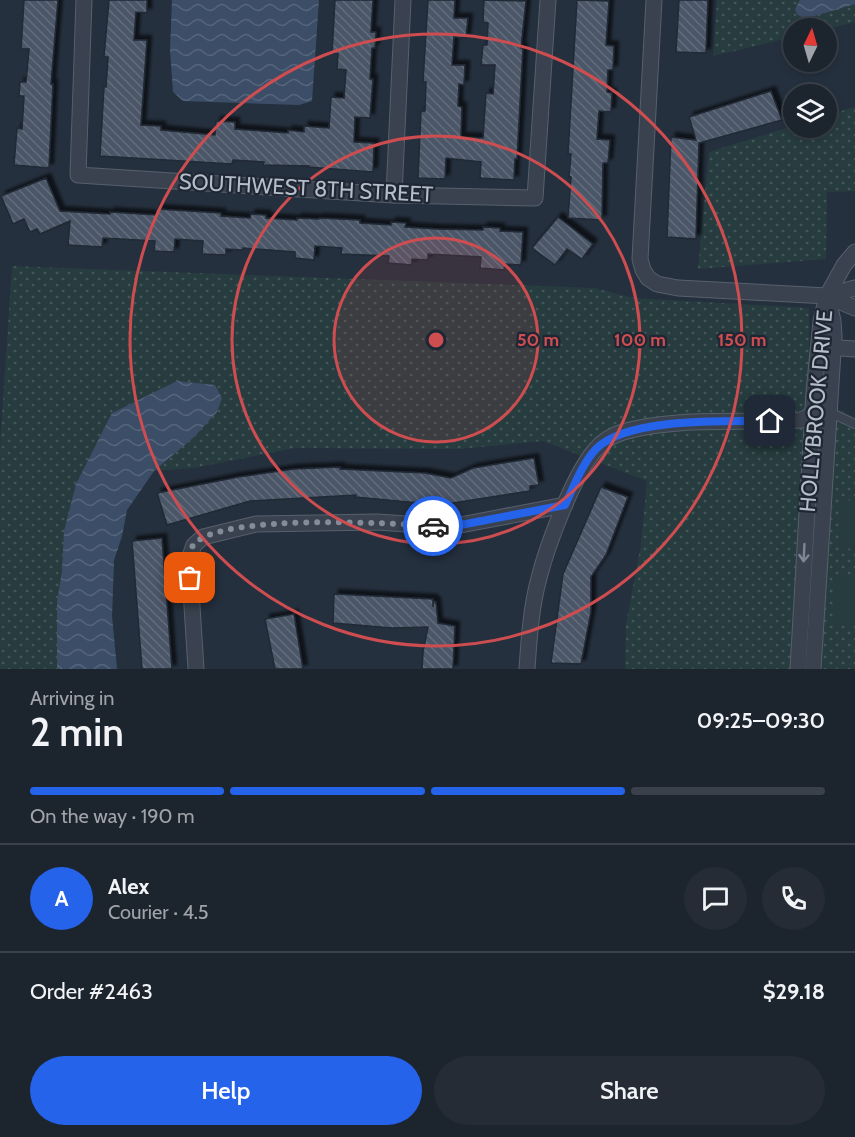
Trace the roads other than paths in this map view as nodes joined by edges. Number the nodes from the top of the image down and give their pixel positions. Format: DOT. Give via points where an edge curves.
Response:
graph roads {
  1 [pos="84,0"];
  2 [pos="403,0"];
  3 [pos="548,0"];
  4 [pos="654,0"];
  5 [pos="394,195"];
  6 [pos="855,252"];
  7 [pos="855,288"];
  8 [pos="827,296"];
  9 [pos="855,308"];
  10 [pos="817,347"];
  11 [pos="833,348"];
  12 [pos="855,349"];
  13 [pos="813,411"];
  14 [pos="829,412"];
  15 [pos="855,423"];
  16 [pos="565,505"];
  17 [pos="196,669"];
  18 [pos="527,669"];
  19 [pos="798,669"];
  20 [pos="813,669"];
  1 -- 5 [label="street, SOUTHWEST 8TH STREET" via="78,175"];
  2 -- 5 [label="street"];
  3 -- 5 [label="street, SOUTHWEST 8TH STREET" via="535,198"];
  4 -- 8 [label="street" via="640,259 643,270 657,284 678,288"];
  6 -- 8 [label="street, HOLLYBROOK DRIVE"];
  7 -- 8 [label="street"];
  8 -- 9 [label="street"];
  8 -- 10 [label="street, HOLLYBROOK DRIVE"];
  8 -- 11 [label="street, HOLLYBROOK DRIVE" via="833,321"];
  10 -- 11 [label="street"];
  10 -- 13 [label="street, HOLLYBROOK DRIVE"];
  11 -- 12 [label="street"];
  11 -- 14 [label="street, HOLLYBROOK DRIVE"];
  13 -- 14 [label="street"];
  13 -- 16 [label="street" via="801,420 676,424 622,432 589,457"];
  13 -- 19 [label="street, HOLLYBROOK DRIVE, one-way"];
  14 -- 15 [label="lane"];
  14 -- 20 [label="street, HOLLYBROOK DRIVE"];
  16 -- 17 [label="street" via="450,527 377,522 256,524 203,537 194,545 189,559"];
  16 -- 18 [label="street" via="538,580"];
}
